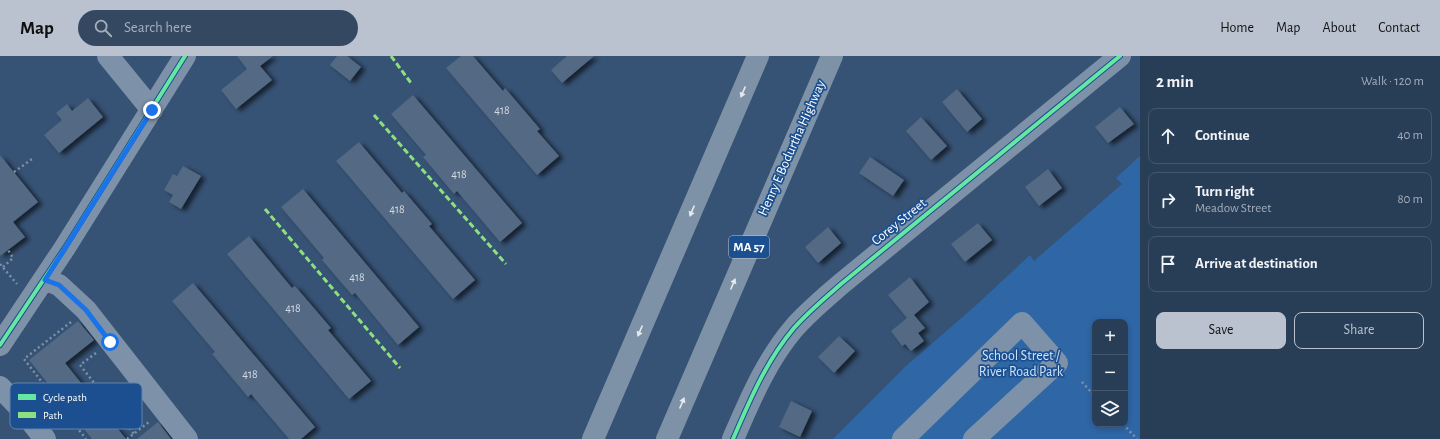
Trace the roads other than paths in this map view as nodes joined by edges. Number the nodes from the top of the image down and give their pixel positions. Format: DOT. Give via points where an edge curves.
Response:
graph roads {
  1 [pos="108,56"];
  2 [pos="185,56"];
  3 [pos="758,56"];
  4 [pos="832,56"];
  5 [pos="1120,56"];
  6 [pos="152,110"];
  7 [pos="45,280"];
  8 [pos="0,345"];
  9 [pos="0,387"];
  10 [pos="10,397"];
  11 [pos="37,429"];
  12 [pos="45,439"];
  13 [pos="187,439"];
  14 [pos="594,439"];
  15 [pos="667,439"];
  16 [pos="733,439"];
  17 [pos="903,439"];
  18 [pos="974,439"];
  1 -- 6 [label="street"];
  2 -- 6 [label="street"];
  3 -- 14 [label="highway, one-way"];
  15 -- 4 [label="highway, Henry E Bodurtha Highway / MA 57, one-way"];
  5 -- 16 [label="street, Corey Street" via="809,312 772,357"];
  6 -- 7 [label="street"];
  7 -- 8 [label="street"];
  7 -- 13 [label="street" via="59,285 86,310"];
  9 -- 10 [label="street"];
  11 -- 12 [label="street"];
  17 -- 18 [label="street" via="1022,323 1057,363"];
}
